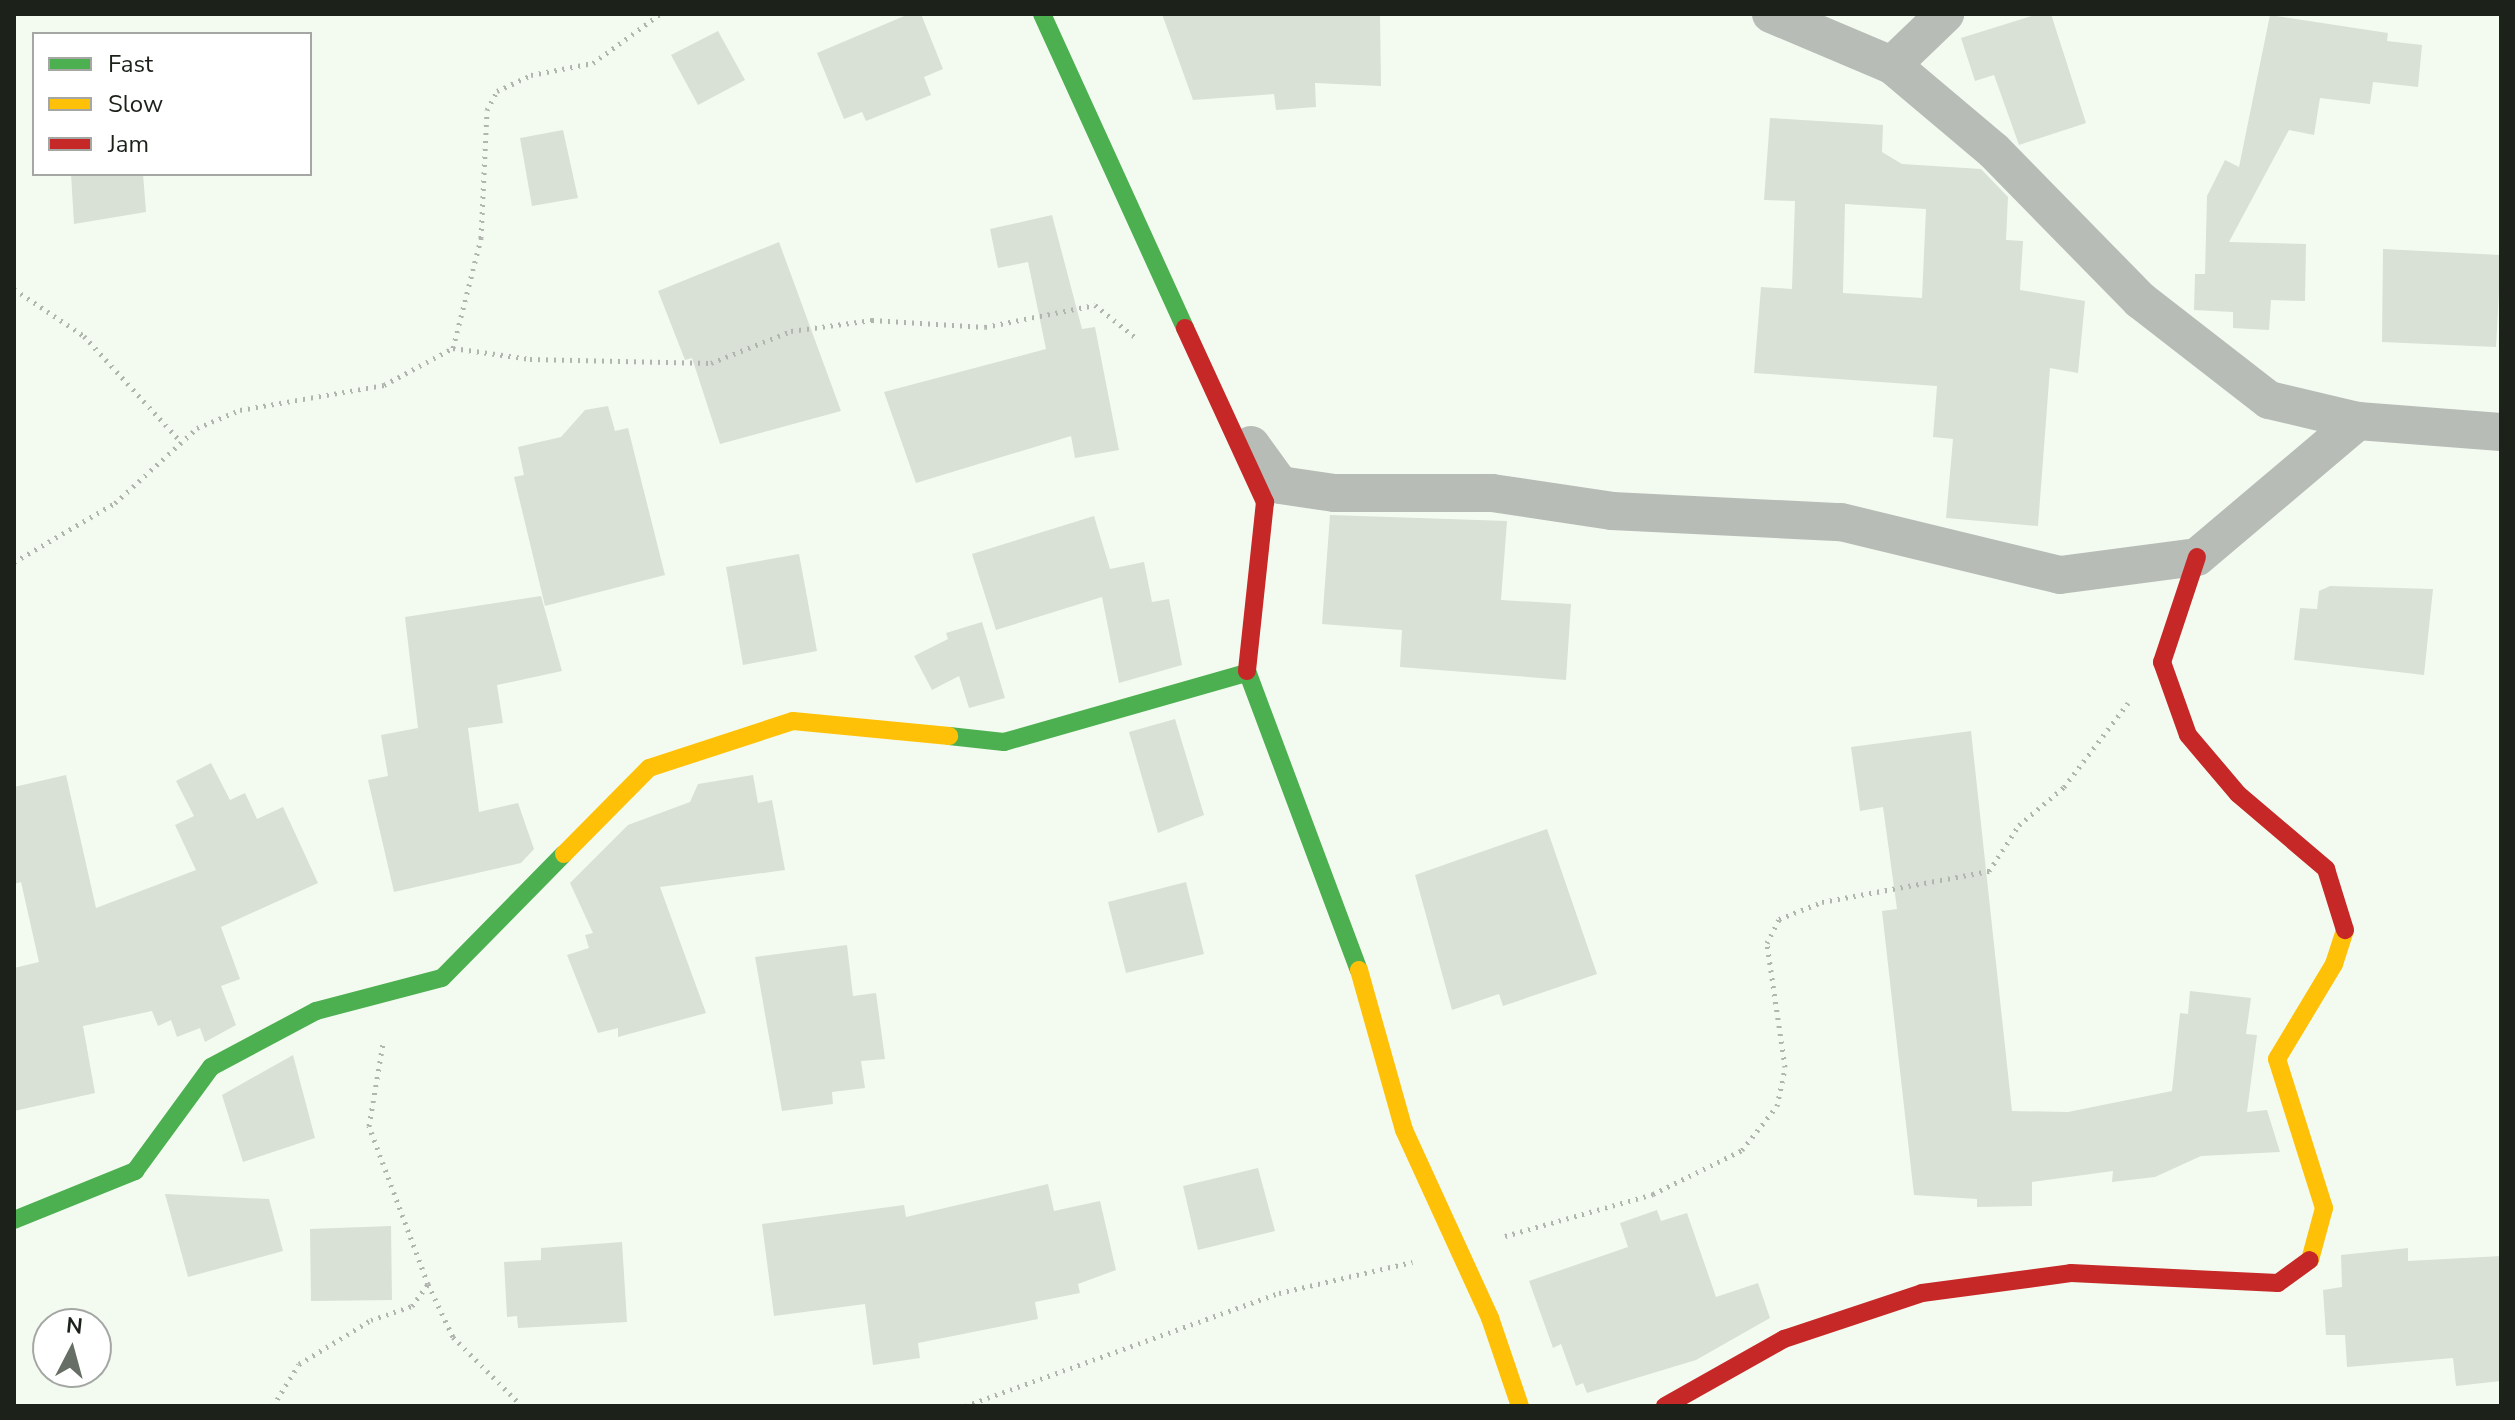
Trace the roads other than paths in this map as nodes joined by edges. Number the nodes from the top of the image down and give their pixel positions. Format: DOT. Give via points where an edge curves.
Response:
graph roads {
  1 [pos="1042,14"];
  2 [pos="1771,14"];
  3 [pos="1945,14"];
  4 [pos="1892,65"];
  5 [pos="1224,407"];
  6 [pos="2358,421"];
  7 [pos="2501,432"];
  8 [pos="2197,557"];
  9 [pos="1247,673"];
  10 [pos="14,1220"];
  11 [pos="1520,1406"];
  12 [pos="1665,1406"];
  1 -- 5 [label="street"];
  2 -- 4 [label="street"];
  3 -- 4 [label="street"];
  4 -- 6 [label="street" via="1994,151 2140,300 2269,400"];
  5 -- 8 [label="street" via="1280,485 1492,493 1612,511 1841,522 2060,575"];
  5 -- 9 [label="street" via="1265,502"];
  6 -- 7 [label="street"];
  6 -- 8 [label="street"];
  8 -- 12 [label="street" via="2162,662 2188,735 2238,794 2326,869 2348,923 2334,964 2277,1059 2324,1208 2316,1256 2278,1283 2071,1273 1922,1293 1784,1339"];
  9 -- 10 [label="street" via="1004,742 793,721 649,768 442,978 316,1011 211,1067 135,1171"];
  9 -- 11 [label="street" via="1330,907 1359,968 1404,1130 1456,1242"];
}
